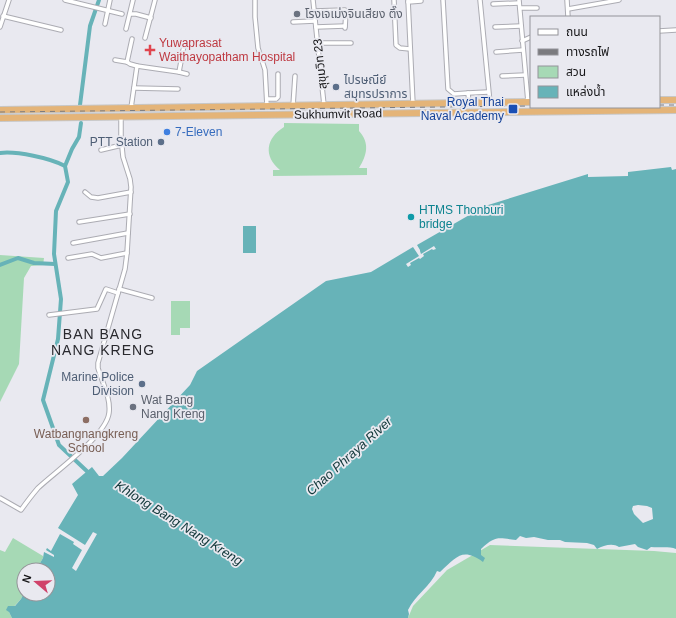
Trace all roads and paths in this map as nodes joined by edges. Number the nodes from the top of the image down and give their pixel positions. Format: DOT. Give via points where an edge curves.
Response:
graph roads {
  1 [pos="9,0"];
  2 [pos="65,0"];
  3 [pos="110,0"];
  4 [pos="133,0"];
  5 [pos="155,0"];
  6 [pos="255,0"];
  7 [pos="313,0"];
  8 [pos="394,0"];
  9 [pos="421,0"];
  10 [pos="443,0"];
  11 [pos="480,0"];
  12 [pos="567,0"];
  13 [pos="619,0"];
  14 [pos="408,1"];
  15 [pos="519,1"];
  16 [pos="493,4"];
  17 [pos="520,8"];
  18 [pos="537,8"];
  19 [pos="568,9"];
  20 [pos="107,11"];
  21 [pos="314,11"];
  22 [pos="122,14"];
  23 [pos="130,14"];
  24 [pos="3,16"];
  25 [pos="568,16"];
  26 [pos="150,18"];
  27 [pos="315,21"];
  28 [pos="293,22"];
  29 [pos="105,24"];
  30 [pos="0,26"];
  31 [pos="521,26"];
  32 [pos="316,27"];
  33 [pos="495,27"];
  34 [pos="126,29"];
  35 [pos="61,30"];
  36 [pos="676,30"];
  37 [pos="660,31"];
  38 [pos="530,37"];
  39 [pos="145,38"];
  40 [pos="132,39"];
  41 [pos="522,41"];
  42 [pos="317,43"];
  43 [pos="351,43"];
  44 [pos="184,45"];
  45 [pos="410,49"];
  46 [pos="523,50"];
  47 [pos="496,52"];
  48 [pos="116,60"];
  49 [pos="127,62"];
  50 [pos="137,66"];
  51 [pos="179,72"];
  52 [pos="187,74"];
  53 [pos="278,74"];
  54 [pos="525,75"];
  55 [pos="295,76"];
  56 [pos="502,76"];
  57 [pos="134,88"];
  58 [pos="178,89"];
  59 [pos="488,92"];
  60 [pos="468,93"];
  61 [pos="660,100"];
  62 [pos="676,100"];
  63 [pos="469,102"];
  64 [pos="490,102"];
  65 [pos="529,102"];
  66 [pos="267,103"];
  67 [pos="433,103"];
  68 [pos="441,103"];
  69 [pos="413,104"];
  70 [pos="324,105"];
  71 [pos="293,106"];
  72 [pos="131,108"];
  73 [pos="0,110"];
  74 [pos="676,110"];
  75 [pos="446,112"];
  76 [pos="431,113"];
  77 [pos="121,116"];
  78 [pos="0,118"];
  79 [pos="122,145"];
  80 [pos="102,150"];
  81 [pos="85,192"];
  82 [pos="131,192"];
  83 [pos="130,214"];
  84 [pos="79,222"];
  85 [pos="128,233"];
  86 [pos="73,243"];
  87 [pos="127,253"];
  88 [pos="68,258"];
  89 [pos="119,291"];
  90 [pos="152,298"];
  91 [pos="50,315"];
  92 [pos="0,498"];
  1 -- 24 [label="street"];
  2 -- 20 [label="street"];
  3 -- 20 [label="street"];
  4 -- 23 [label="street"];
  5 -- 26 [label="street"];
  6 -- 66 [label="street" via="258,48 265,70"];
  7 -- 21 [label="street, สุขุมวิท 23"];
  8 -- 45 [label="street" via="396,45"];
  9 -- 14 [label="street"];
  10 -- 60 [label="street" via="448,89 454,94"];
  11 -- 59 [label="street"];
  12 -- 19 [label="street"];
  13 -- 19 [label="street"];
  14 -- 45 [label="street"];
  15 -- 16 [label="street"];
  15 -- 17 [label="street"];
  17 -- 18 [label="street"];
  17 -- 31 [label="street"];
  19 -- 25 [label="street"];
  20 -- 22 [label="street"];
  20 -- 29 [label="street"];
  21 -- 27 [label="street, สุขุมวิท 23"];
  21 -- 32 [label="street" via="346,11 345,27"];
  23 -- 26 [label="street"];
  23 -- 34 [label="street"];
  24 -- 30 [label="street"];
  24 -- 35 [label="street"];
  26 -- 39 [label="street"];
  27 -- 28 [label="street"];
  27 -- 32 [label="street, สุขุมวิท 23"];
  31 -- 33 [label="street"];
  31 -- 41 [label="street"];
  32 -- 42 [label="street, สุขุมวิท 23"];
  36 -- 37 [label="street"];
  38 -- 41 [label="street"];
  40 -- 49 [label="street"];
  41 -- 46 [label="street"];
  42 -- 43 [label="street"];
  42 -- 70 [label="street, สุขุมวิท 23"];
  44 -- 51 [label="street"];
  45 -- 69 [label="street"];
  46 -- 47 [label="street"];
  46 -- 54 [label="street"];
  48 -- 49 [label="street"];
  49 -- 50 [label="street"];
  50 -- 51 [label="street"];
  50 -- 57 [label="street"];
  51 -- 52 [label="street"];
  53 -- 66 [label="street" via="278,97"];
  54 -- 56 [label="street"];
  54 -- 65 [label="street"];
  55 -- 71 [label="street"];
  57 -- 58 [label="street"];
  57 -- 72 [label="street"];
  59 -- 60 [label="street"];
  59 -- 64 [label="street"];
  60 -- 63 [label="street"];
  61 -- 62 [label="highway"];
  63 -- 64 [label="highway, Sukhumvit Road"];
  63 -- 68 [label="highway, Sukhumvit Road"];
  64 -- 65 [label="highway, Sukhumvit Road"];
  66 -- 71 [label="highway, Sukhumvit Road"];
  66 -- 72 [label="highway, Sukhumvit Road"];
  67 -- 68 [label="highway, Sukhumvit Road"];
  67 -- 69 [label="highway, Sukhumvit Road"];
  67 -- 76 [label="highway"];
  68 -- 75 [label="highway"];
  69 -- 70 [label="highway, Sukhumvit Road"];
  70 -- 71 [label="highway, Sukhumvit Road"];
  72 -- 73 [label="highway, Sukhumvit Road"];
  74 -- 75 [label="highway, Sukhumvit Road"];
  75 -- 76 [label="highway, Sukhumvit Road"];
  76 -- 77 [label="highway, Sukhumvit Road"];
  77 -- 78 [label="highway, Sukhumvit Road"];
  77 -- 79 [label="street"];
  79 -- 80 [label="street"];
  79 -- 82 [label="street"];
  81 -- 82 [label="street" via="91,197 98,198"];
  82 -- 83 [label="street"];
  83 -- 84 [label="street"];
  83 -- 85 [label="street"];
  85 -- 86 [label="street"];
  85 -- 87 [label="street"];
  87 -- 88 [label="street" via="101,258 92,254"];
  87 -- 89 [label="street"];
  89 -- 90 [label="street"];
  89 -- 91 [label="street" via="106,289 98,308"];
  89 -- 92 [label="street" via="98,363 109,401 108,419 94,439 38,488 21,510"];
}
